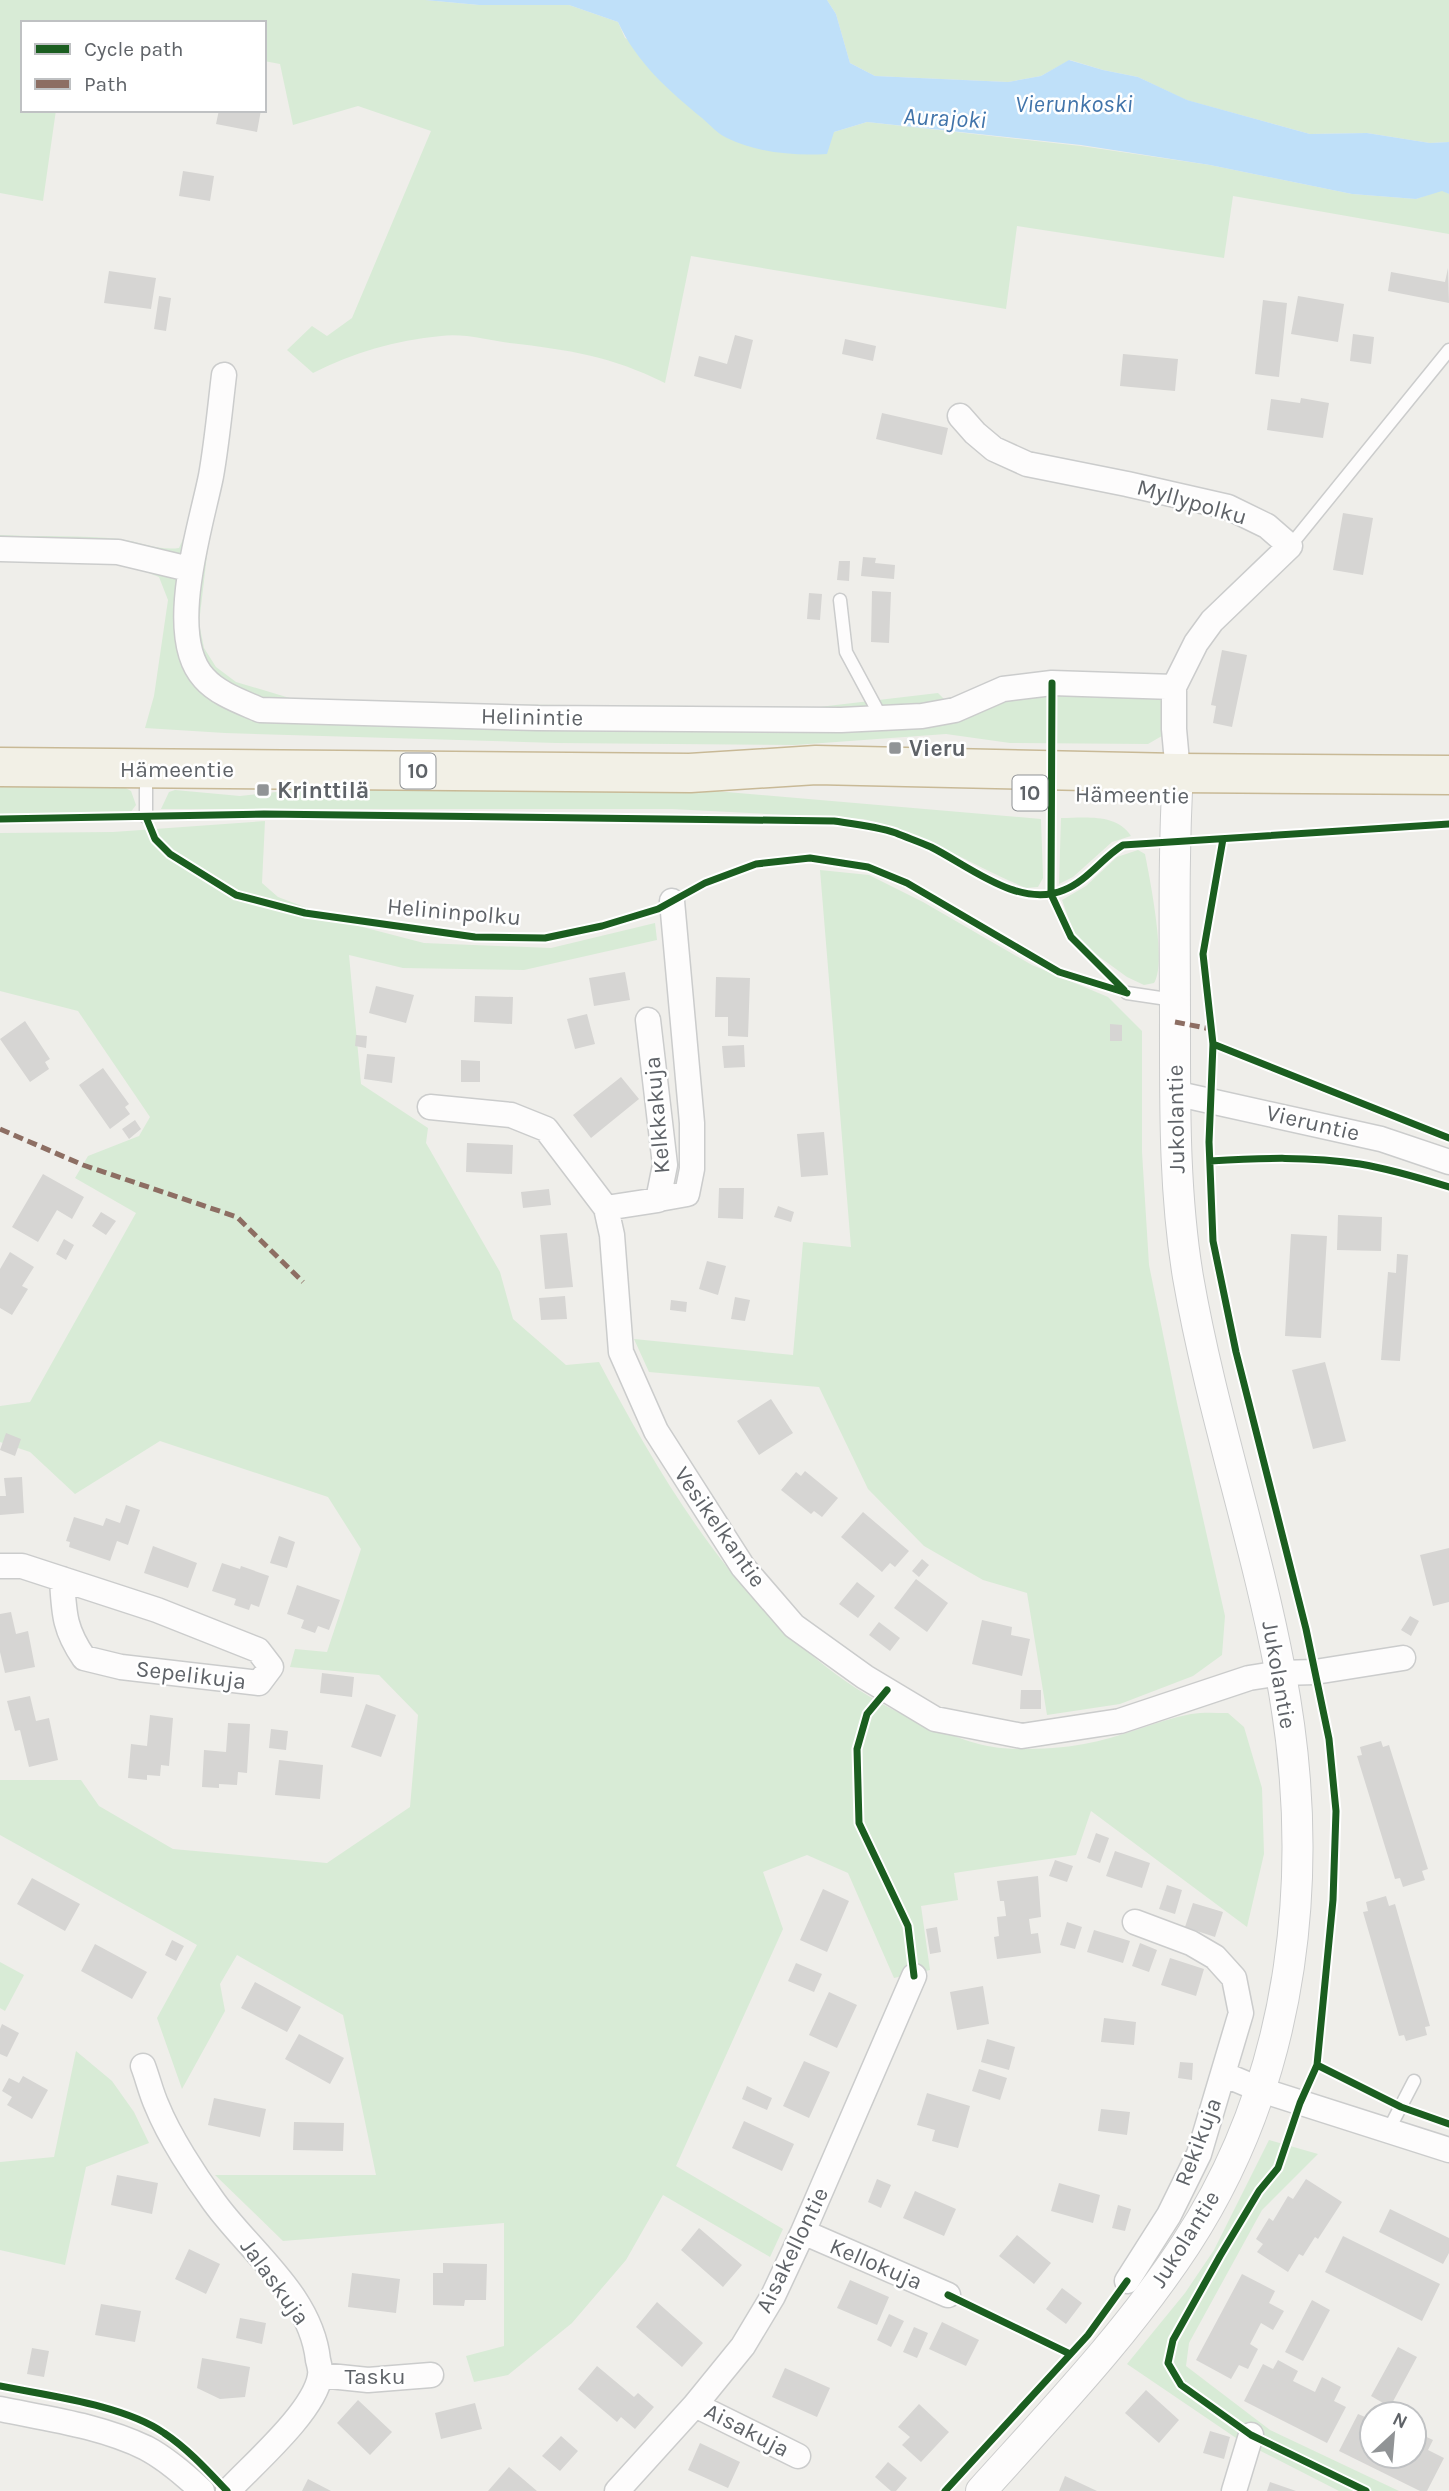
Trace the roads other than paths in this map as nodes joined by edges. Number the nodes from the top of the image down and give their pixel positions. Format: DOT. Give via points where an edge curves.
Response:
graph roads {
  1 [pos="1449,350"];
  2 [pos="224,374"];
  3 [pos="960,416"];
  4 [pos="1290,546"];
  5 [pos="0,550"];
  6 [pos="189,569"];
  7 [pos="840,600"];
  8 [pos="1174,687"];
  9 [pos="881,717"];
  10 [pos="0,767"];
  11 [pos="146,769"];
  12 [pos="1449,775"];
  13 [pos="1177,785"];
  14 [pos="1449,795"];
  15 [pos="146,817"];
  16 [pos="672,901"];
  17 [pos="1127,993"];
  18 [pos="1175,1000"];
  19 [pos="648,1020"];
  20 [pos="1174,1093"];
  21 [pos="430,1107"];
  22 [pos="1449,1162"];
  23 [pos="659,1199"];
  24 [pos="606,1208"];
  25 [pos="0,1566"];
  26 [pos="62,1579"];
  27 [pos="1404,1658"];
  28 [pos="1281,1673"];
  29 [pos="1135,1922"];
  30 [pos="914,1976"];
  31 [pos="143,2066"];
  32 [pos="1223,2074"];
  33 [pos="1414,2081"];
  34 [pos="1261,2090"];
  35 [pos="1388,2132"];
  36 [pos="1449,2150"];
  37 [pos="803,2232"];
  38 [pos="1127,2281"];
  39 [pos="948,2295"];
  40 [pos="320,2375"];
  41 [pos="431,2375"];
  42 [pos="695,2404"];
  43 [pos="0,2409"];
  44 [pos="1251,2435"];
  45 [pos="798,2456"];
  46 [pos="202,2491"];
  47 [pos="228,2491"];
  48 [pos="617,2491"];
  49 [pos="981,2491"];
  50 [pos="1234,2491"];
  1 -- 4 [label="lane"];
  2 -- 6 [label="street, Helinintie" via="211,474"];
  3 -- 4 [label="street, Myllypolku" via="994,449 1027,464 1228,508 1267,526"];
  4 -- 8 [label="street" via="1212,621"];
  5 -- 6 [label="street" via="118,552"];
  6 -- 9 [label="street, Helinintie" via="189,651 204,678 260,710 579,718"];
  7 -- 9 [label="lane" via="846,652"];
  8 -- 9 [label="street, Helinintie" via="1052,683 1003,689 955,710"];
  8 -- 13 [label="street"];
  10 -- 11 [label="highway, Hämeentie / 10"];
  11 -- 13 [label="highway, Hämeentie / 10" via="690,773 816,765"];
  11 -- 15 [label="lane"];
  12 -- 13 [label="highway, Hämeentie / 10"];
  13 -- 14 [label="highway, Hämeentie / 10"];
  13 -- 18 [label="street, Jukolantie"];
  16 -- 23 [label="street" via="692,1169 687,1194"];
  17 -- 18 [label="lane"];
  18 -- 20 [label="street, Jukolantie"];
  19 -- 23 [label="street, Kelkkakuja" via="665,1165"];
  20 -- 22 [label="street, Vieruntie" via="1381,1139"];
  20 -- 28 [label="street, Jukolantie" via="1177,1189 1188,1276"];
  21 -- 24 [label="street, Vesikelkantie" via="512,1115 546,1129"];
  23 -- 24 [label="street, Kelkkakuja"];
  24 -- 28 [label="street, Vesikelkantie" via="621,1352 656,1431 743,1567 794,1626 865,1677 934,1719 1022,1736 1120,1721 1249,1678"];
  25 -- 26 [label="street, Sepelikuja" via="22,1566"];
  26 -- 26 [label="street, Sepelikuja" via="258,1650 271,1667 259,1683 121,1667 84,1658 70,1638"];
  27 -- 28 [label="street, Vesikelkantie"];
  28 -- 34 [label="street, Jukolantie" via="1296,1780 1298,1870 1280,2024"];
  29 -- 32 [label="street, Rekikuja" via="1191,1943 1215,1957 1234,1978 1241,2013"];
  30 -- 37 [label="street, Aisakellontie"];
  31 -- 40 [label="street, Jalaskuja" via="157,2107 214,2202 307,2320 317,2347"];
  32 -- 34 [label="street, Rekikuja"];
  32 -- 38 [label="street, Rekikuja" via="1199,2154 1169,2215"];
  33 -- 35 [label="lane"];
  34 -- 35 [label="street, Rekikuja"];
  34 -- 49 [label="street, Jukolantie" via="1227,2171 1188,2242 1131,2322"];
  35 -- 36 [label="street, Rekikuja"];
  37 -- 39 [label="street, Kellokuja"];
  37 -- 42 [label="street, Aisakellontie" via="743,2346"];
  40 -- 41 [label="street, Tasku" via="368,2380"];
  40 -- 47 [label="street" via="292,2424"];
  42 -- 45 [label="street, Aisakuja"];
  42 -- 48 [label="street, Aisakellontie"];
  43 -- 46 [label="street" via="84,2427 148,2449"];
  44 -- 50 [label="street"];
}
